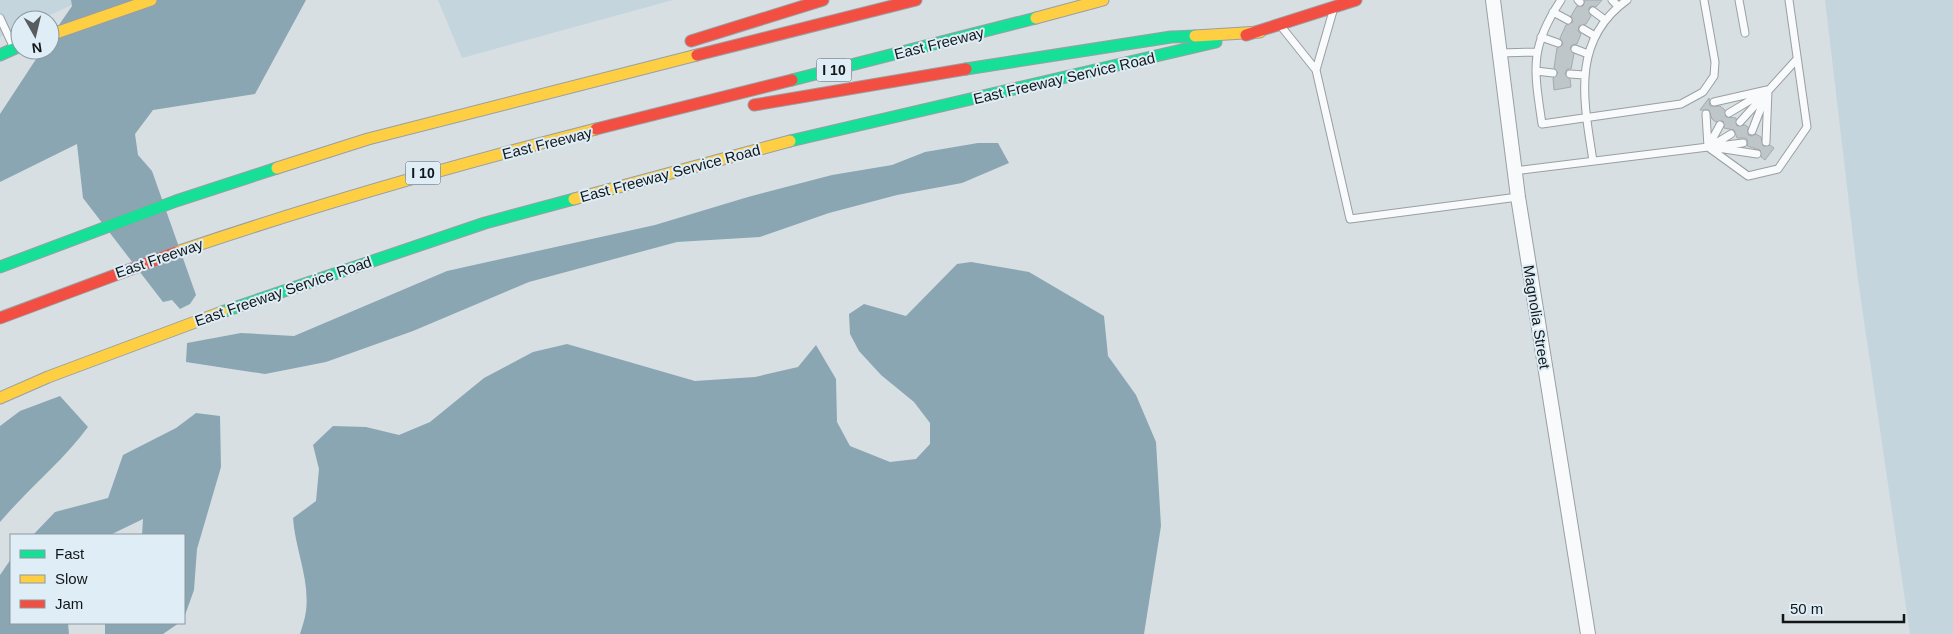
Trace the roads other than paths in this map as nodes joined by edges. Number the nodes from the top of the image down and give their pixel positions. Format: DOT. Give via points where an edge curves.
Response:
graph roads {
  1 [pos="151,0"];
  2 [pos="823,0"];
  3 [pos="916,0"];
  4 [pos="1103,0"];
  5 [pos="1356,0"];
  6 [pos="1493,0"];
  7 [pos="1561,0"];
  8 [pos="1612,0"];
  9 [pos="1627,0"];
  10 [pos="1704,0"];
  11 [pos="1740,0"];
  12 [pos="1789,0"];
  13 [pos="1618,6"];
  14 [pos="1334,8"];
  15 [pos="1554,12"];
  16 [pos="1593,12"];
  17 [pos="0,18"];
  18 [pos="1568,20"];
  19 [pos="1605,20"];
  20 [pos="1280,25"];
  21 [pos="1583,29"];
  22 [pos="60,32"];
  23 [pos="1260,32"];
  24 [pos="1745,33"];
  25 [pos="10,35"];
  26 [pos="1595,36"];
  27 [pos="1541,37"];
  28 [pos="1558,43"];
  29 [pos="683,44"];
  30 [pos="1575,50"];
  31 [pos="665,51"];
  32 [pos="1536,52"];
  33 [pos="1500,53"];
  34 [pos="1588,54"];
  35 [pos="1796,59"];
  36 [pos="1316,70"];
  37 [pos="1536,71"];
  38 [pos="1553,73"];
  39 [pos="1570,74"];
  40 [pos="1584,75"];
  41 [pos="1768,90"];
  42 [pos="542,96"];
  43 [pos="1714,102"];
  44 [pos="747,106"];
  45 [pos="708,113"];
  46 [pos="1729,113"];
  47 [pos="1706,114"];
  48 [pos="1587,118"];
  49 [pos="1740,122"];
  50 [pos="1720,125"];
  51 [pos="1752,131"];
  52 [pos="1731,134"];
  53 [pos="572,137"];
  54 [pos="1766,142"];
  55 [pos="1743,143"];
  56 [pos="1708,147"];
  57 [pos="1757,154"];
  58 [pos="1594,162"];
  59 [pos="1514,171"];
  60 [pos="1518,198"];
  61 [pos="0,267"];
  62 [pos="0,318"];
  63 [pos="0,398"];
  64 [pos="1588,634"];
  1 -- 22 [label="main road"];
  2 -- 29 [label="main road"];
  3 -- 42 [label="main road"];
  4 -- 53 [label="main road, East Freeway / I 10"];
  5 -- 14 [label="main road, East Freeway Service Road"];
  6 -- 33 [label="street, Magnolia Street"];
  7 -- 15 [label="lane"];
  8 -- 13 [label="lane"];
  9 -- 13 [label="lane"];
  10 -- 48 [label="lane" via="1715,62 1714,76 1703,92 1682,104"];
  11 -- 24 [label="lane"];
  12 -- 35 [label="lane"];
  13 -- 19 [label="lane"];
  14 -- 20 [label="main road, East Freeway Service Road"];
  14 -- 36 [label="lane"];
  15 -- 18 [label="lane"];
  15 -- 27 [label="lane"];
  16 -- 19 [label="lane"];
  17 -- 25 [label="lane"];
  19 -- 26 [label="lane"];
  20 -- 23 [label="main road, East Freeway Service Road"];
  20 -- 36 [label="lane"];
  21 -- 26 [label="lane"];
  23 -- 44 [label="main road" via="1170,37"];
  23 -- 63 [label="main road, East Freeway Service Road" via="774,145 485,223 185,324"];
  26 -- 34 [label="lane"];
  27 -- 28 [label="lane"];
  27 -- 32 [label="lane"];
  30 -- 34 [label="lane"];
  31 -- 42 [label="main road"];
  32 -- 33 [label="lane"];
  32 -- 37 [label="lane"];
  33 -- 59 [label="street, Magnolia Street"];
  34 -- 40 [label="lane"];
  35 -- 41 [label="lane"];
  35 -- 56 [label="lane" via="1807,127 1778,169 1748,176"];
  36 -- 60 [label="lane" via="1350,219"];
  37 -- 38 [label="lane"];
  37 -- 48 [label="lane" via="1542,124"];
  39 -- 40 [label="lane"];
  40 -- 48 [label="lane"];
  41 -- 43 [label="lane"];
  41 -- 46 [label="lane"];
  41 -- 49 [label="lane"];
  41 -- 51 [label="lane"];
  41 -- 54 [label="lane"];
  42 -- 61 [label="main road" via="368,140 261,172"];
  45 -- 53 [label="main road"];
  47 -- 56 [label="lane"];
  48 -- 58 [label="lane"];
  50 -- 56 [label="lane"];
  52 -- 56 [label="lane"];
  53 -- 62 [label="main road, East Freeway / I 10" via="424,173 276,218 108,276"];
  55 -- 56 [label="lane"];
  56 -- 57 [label="lane"];
  56 -- 58 [label="lane"];
  58 -- 59 [label="lane"];
  59 -- 60 [label="street, Magnolia Street"];
  60 -- 64 [label="street, Magnolia Street"];
}
